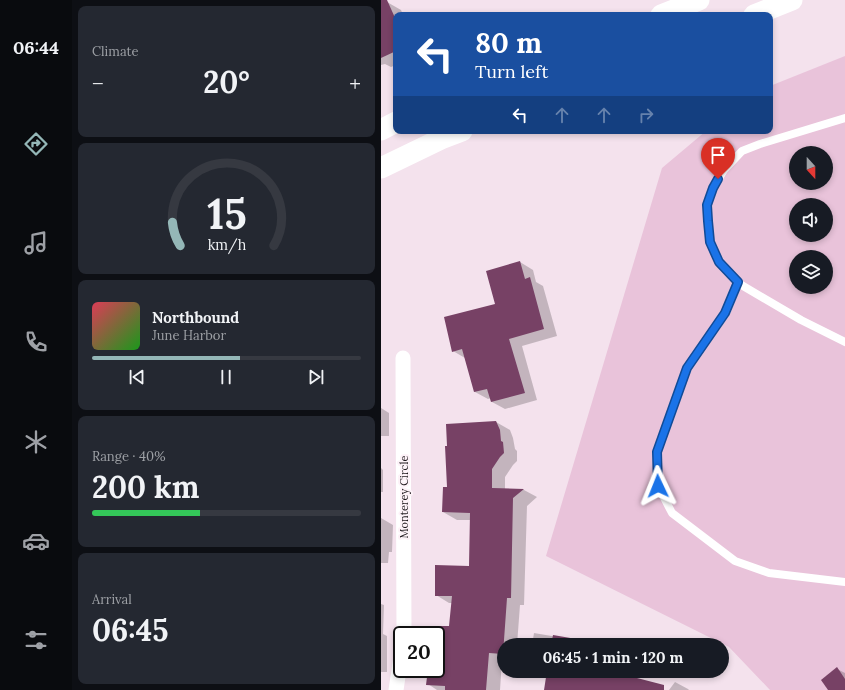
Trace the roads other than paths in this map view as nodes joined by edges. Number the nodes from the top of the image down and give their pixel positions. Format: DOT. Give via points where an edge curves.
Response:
graph roads {
  1 [pos="699,0"];
  2 [pos="792,0"];
  3 [pos="669,12"];
  4 [pos="762,12"];
  5 [pos="845,118"];
  6 [pos="393,124"];
  7 [pos="381,130"];
  8 [pos="454,134"];
  9 [pos="381,168"];
  10 [pos="738,282"];
  11 [pos="845,342"];
  12 [pos="403,358"];
  13 [pos="845,582"];
  14 [pos="404,626"];
  15 [pos="398,678"];
  16 [pos="396,690"];
  1 -- 3 [label="main road"];
  2 -- 4 [label="main road"];
  5 -- 10 [label="lane" via="742,151 724,170 713,188 707,205 710,242 719,262"];
  6 -- 7 [label="main road"];
  8 -- 9 [label="main road"];
  10 -- 11 [label="lane" via="801,320"];
  10 -- 13 [label="lane" via="725,313 687,368 657,452 658,486 672,513 735,562 769,573"];
  12 -- 14 [label="street, Monterey Circle"];
  15 -- 16 [label="street"];
}
